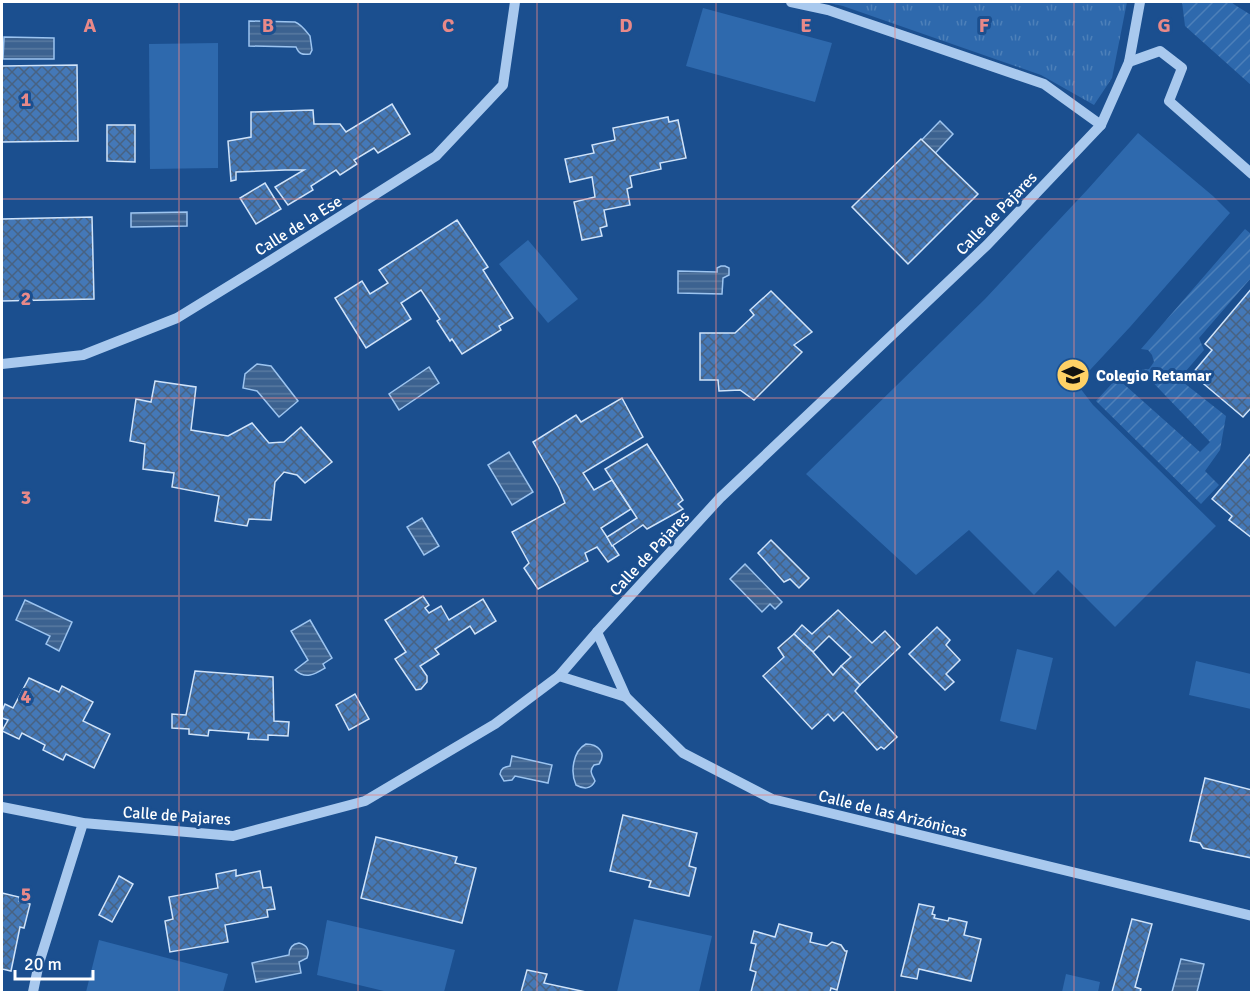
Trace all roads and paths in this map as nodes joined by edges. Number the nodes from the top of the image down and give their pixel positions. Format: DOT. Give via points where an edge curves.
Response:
graph roads {
  1 [pos="515,2"];
  2 [pos="791,2"];
  3 [pos="1140,2"];
  4 [pos="1129,62"];
  5 [pos="1101,125"];
  6 [pos="1251,174"];
  7 [pos="2,364"];
  8 [pos="597,632"];
  9 [pos="559,676"];
  10 [pos="626,698"];
  11 [pos="2,807"];
  12 [pos="82,823"];
  13 [pos="1251,916"];
  14 [pos="33,993"];
  1 -- 7 [label="street, Calle de la Ese" via="503,85 435,156 177,318 83,355"];
  2 -- 5 [label="street" via="828,10 1044,84"];
  3 -- 4 [label="street, Calle de Pajares"];
  4 -- 5 [label="street, Calle de Pajares"];
  4 -- 6 [label="street" via="1160,51 1182,68 1170,101"];
  5 -- 8 [label="street, Calle de Pajares" via="987,245 720,498"];
  8 -- 9 [label="street, Calle de Pajares"];
  8 -- 10 [label="street, Calle de las Arizónicas"];
  9 -- 10 [label="street"];
  9 -- 12 [label="street, Calle de Pajares" via="495,724 365,801 233,836"];
  10 -- 13 [label="street, Calle de las Arizónicas" via="683,753 772,799"];
  11 -- 12 [label="street, Calle de Pajares"];
  12 -- 14 [label="street"];
}
